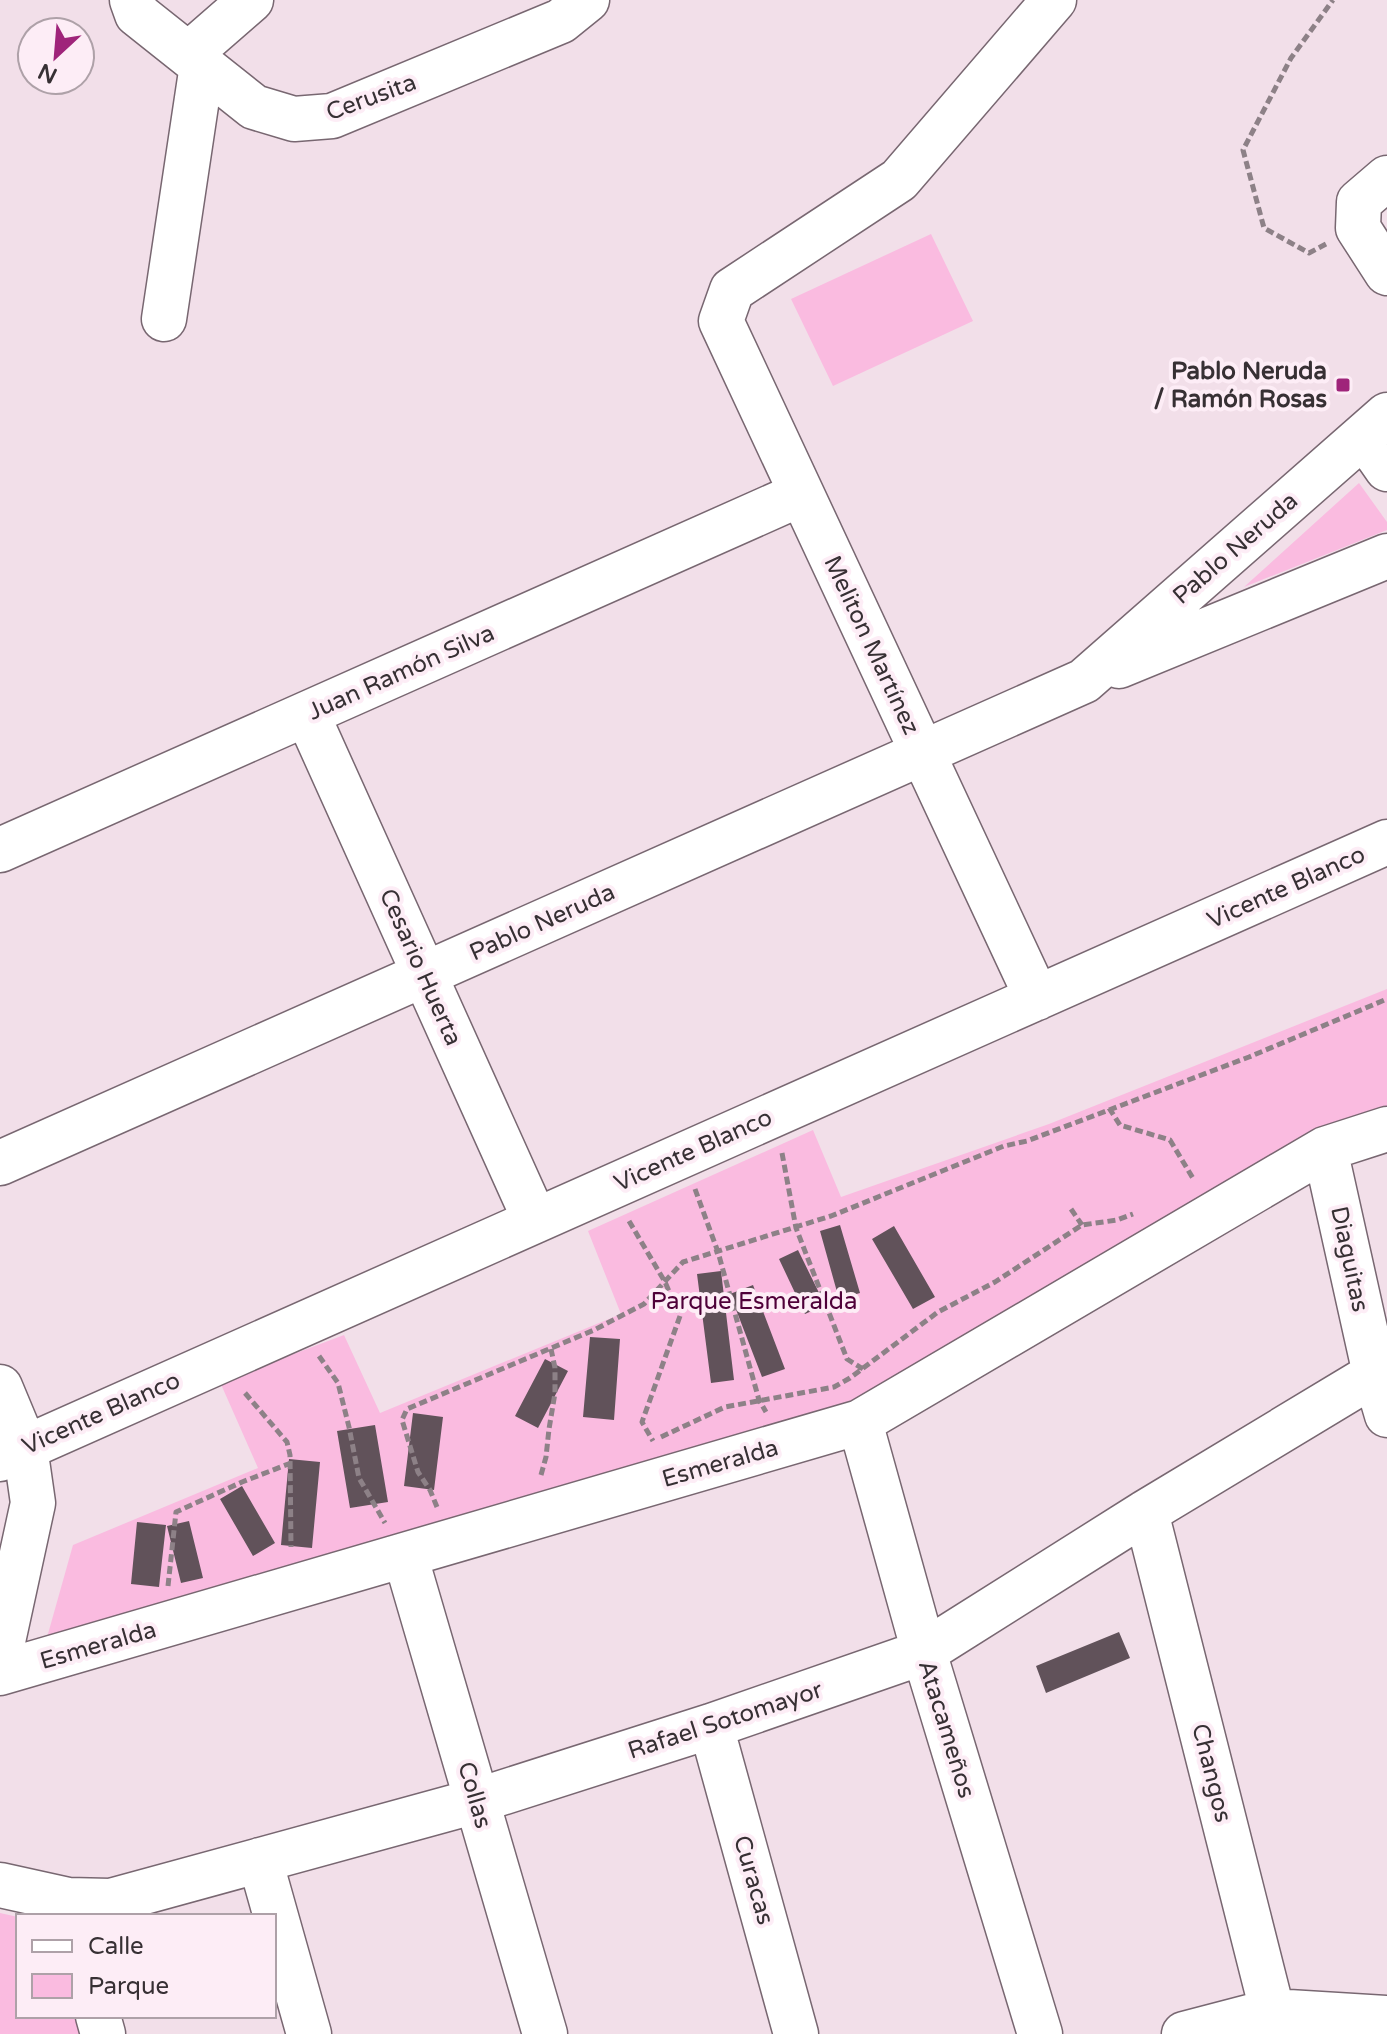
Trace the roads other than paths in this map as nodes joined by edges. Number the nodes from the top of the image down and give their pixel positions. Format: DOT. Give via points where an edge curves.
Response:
graph roads {
  1 [pos="132,0"];
  2 [pos="251,0"];
  3 [pos="1054,0"];
  4 [pos="574,3"];
  5 [pos="196,59"];
  6 [pos="1387,178"];
  7 [pos="1387,273"];
  8 [pos="164,319"];
  9 [pos="1379,440"];
  10 [pos="801,494"];
  11 [pos="1387,556"];
  12 [pos="1084,681"];
  13 [pos="307,714"];
  14 [pos="923,753"];
  15 [pos="1387,842"];
  16 [pos="0,850"];
  17 [pos="425,974"];
  18 [pos="1037,998"];
  19 [pos="1387,1129"];
  20 [pos="1325,1149"];
  21 [pos="0,1163"];
  22 [pos="535,1220"];
  23 [pos="1381,1372"];
  24 [pos="0,1387"];
  25 [pos="1387,1415"];
  26 [pos="860,1422"];
  27 [pos="13,1453"];
  28 [pos="1146,1512"];
  29 [pos="390,1542"];
  30 [pos="924,1652"];
  31 [pos="0,1655"];
  32 [pos="0,1673"];
  33 [pos="711,1726"];
  34 [pos="476,1801"];
  35 [pos="260,1860"];
  36 [pos="0,1885"];
  37 [pos="70,1908"];
  38 [pos="275,1914"];
  39 [pos="276,1917"];
  40 [pos="1387,2018"];
  41 [pos="1275,2023"];
  42 [pos="309,2034"];
  43 [pos="545,2034"];
  44 [pos="796,2034"];
  45 [pos="1040,2034"];
  46 [pos="1184,2034"];
  1 -- 5 [label="street, Cerusita" via="137,14"];
  2 -- 5 [label="street"];
  3 -- 10 [label="street, Meliton Martínez" via="899,180 732,290 721,321"];
  4 -- 5 [label="street, Cerusita" via="561,21 332,116 294,119 254,107"];
  5 -- 8 [label="street"];
  6 -- 7 [label="street" via="1359,202 1358,228"];
  9 -- 12 [label="street, Pablo Neruda"];
  10 -- 13 [label="street, Juan Ramón Silva"];
  10 -- 14 [label="street, Meliton Martínez"];
  11 -- 12 [label="street, Pablo Neruda"];
  12 -- 14 [label="street, Pablo Neruda"];
  13 -- 16 [label="street, Juan Ramón Silva"];
  13 -- 17 [label="street, Cesario Huerta"];
  14 -- 17 [label="street, Pablo Neruda"];
  14 -- 18 [label="street, Meliton Martínez"];
  15 -- 18 [label="street, Vicente Blanco"];
  17 -- 21 [label="street, Pablo Neruda"];
  17 -- 22 [label="street, Cesario Huerta"];
  18 -- 22 [label="street, Vicente Blanco"];
  19 -- 20 [label="street, Esmeralda"];
  20 -- 23 [label="street, Diaguitas"];
  20 -- 26 [label="street, Esmeralda"];
  22 -- 27 [label="street, Vicente Blanco"];
  23 -- 25 [label="street, Diaguitas"];
  23 -- 28 [label="street, Rafael Sotomayor"];
  24 -- 27 [label="street"];
  26 -- 29 [label="street, Esmeralda"];
  26 -- 30 [label="street, Atacameños"];
  27 -- 31 [label="street" via="33,1503"];
  28 -- 30 [label="street, Rafael Sotomayor"];
  28 -- 41 [label="street, Changos"];
  29 -- 32 [label="street, Esmeralda"];
  29 -- 34 [label="street, Collas"];
  30 -- 33 [label="street, Rafael Sotomayor"];
  30 -- 45 [label="street, Atacameños"];
  33 -- 34 [label="street, Rafael Sotomayor"];
  33 -- 44 [label="street, Curacas"];
  34 -- 35 [label="street, Rafael Sotomayor"];
  34 -- 43 [label="street, Collas"];
  35 -- 37 [label="street, Rafael Sotomayor"];
  35 -- 38 [label="street"];
  36 -- 37 [label="street, Rafael Sotomayor"];
  39 -- 42 [label="street"];
  40 -- 41 [label="street"];
  41 -- 46 [label="street"];
}
